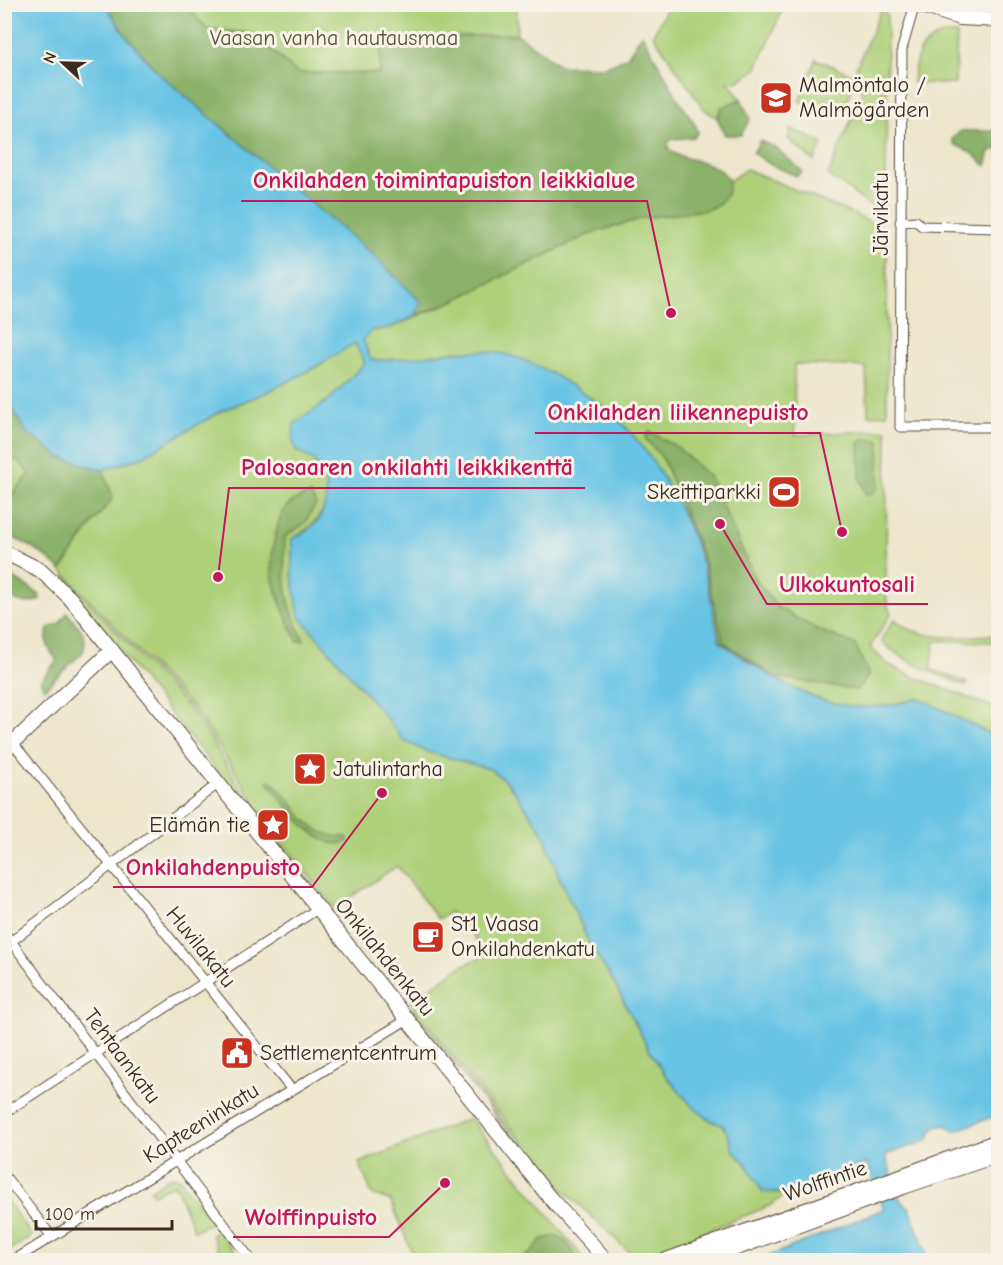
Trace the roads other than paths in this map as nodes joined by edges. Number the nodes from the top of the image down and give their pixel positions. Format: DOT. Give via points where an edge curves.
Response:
graph roads {
  1 [pos="915,4"];
  2 [pos="999,20"];
  3 [pos="900,222"];
  4 [pos="999,228"];
  5 [pos="999,427"];
  6 [pos="4,552"];
  7 [pos="112,650"];
  8 [pos="9,747"];
  9 [pos="219,783"];
  10 [pos="111,866"];
  11 [pos="319,908"];
  12 [pos="4,932"];
  13 [pos="8,944"];
  14 [pos="205,983"];
  15 [pos="408,1019"];
  16 [pos="96,1053"];
  17 [pos="292,1090"];
  18 [pos="4,1113"];
  19 [pos="999,1141"];
  20 [pos="999,1155"];
  21 [pos="177,1161"];
  22 [pos="4,1175"];
  23 [pos="901,1182"];
  24 [pos="872,1193"];
  25 [pos="52,1238"];
  26 [pos="14,1260"];
  27 [pos="251,1260"];
  28 [pos="606,1260"];
  29 [pos="666,1260"];
  30 [pos="704,1260"];
  1 -- 2 [label="main road" via="960,18"];
  1 -- 3 [label="street, Järvikatu" via="902,49"];
  3 -- 4 [label="street"];
  3 -- 5 [label="street, Järvikatu" via="900,427"];
  6 -- 7 [label="main road, Onkilahdenkatu" via="52,580"];
  7 -- 8 [label="main road"];
  7 -- 9 [label="main road, Onkilahdenkatu"];
  8 -- 10 [label="street, Huvilakatu"];
  9 -- 10 [label="street"];
  9 -- 11 [label="main road, Onkilahdenkatu"];
  10 -- 13 [label="street"];
  10 -- 14 [label="street, Huvilakatu"];
  11 -- 14 [label="street"];
  11 -- 15 [label="main road, Onkilahdenkatu"];
  12 -- 13 [label="street, Tehtaankatu"];
  13 -- 16 [label="street, Tehtaankatu"];
  14 -- 16 [label="street"];
  14 -- 17 [label="street, Huvilakatu"];
  15 -- 17 [label="street, Kapteeninkatu"];
  15 -- 28 [label="main road, Onkilahdenkatu" via="550,1198"];
  16 -- 18 [label="street"];
  16 -- 21 [label="street, Tehtaankatu"];
  17 -- 21 [label="street, Kapteeninkatu"];
  19 -- 23 [label="main road, Wolffintie"];
  20 -- 23 [label="main road, Wolffintie"];
  21 -- 25 [label="street, Kapteeninkatu"];
  21 -- 27 [label="street, Tehtaankatu"];
  22 -- 25 [label="street"];
  23 -- 24 [label="main road, Wolffintie"];
  24 -- 29 [label="main road, Wolffintie"];
  24 -- 30 [label="main road, Wolffintie"];
  25 -- 26 [label="street, Kapteeninkatu"];
}
